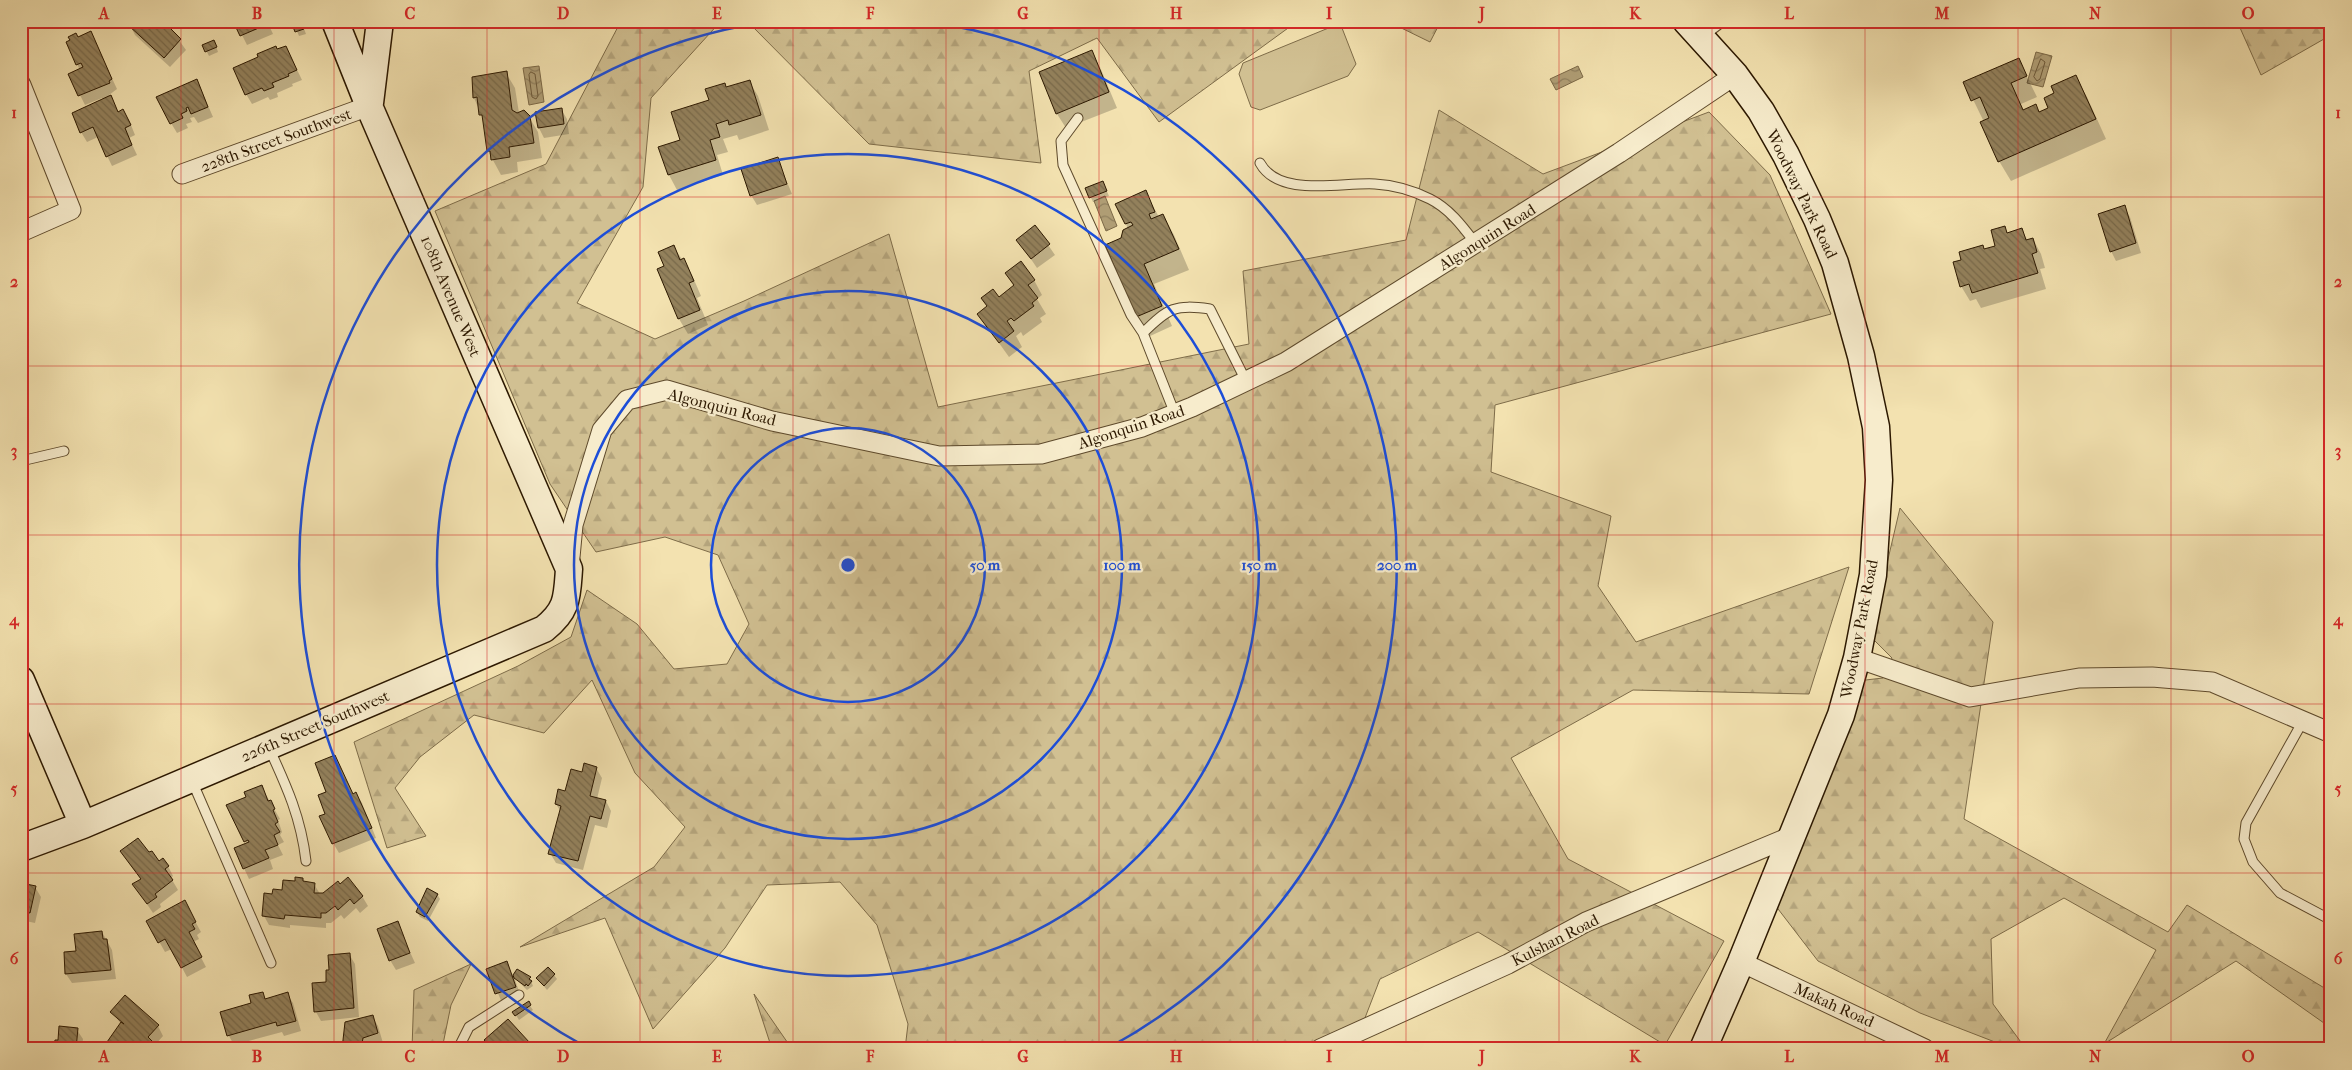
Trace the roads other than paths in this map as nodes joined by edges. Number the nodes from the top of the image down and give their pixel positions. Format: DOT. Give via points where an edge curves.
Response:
graph roads {
  1 [pos="380,21"];
  2 [pos="1700,25"];
  3 [pos="340,31"];
  4 [pos="377,48"];
  5 [pos="1735,75"];
  6 [pos="21,86"];
  7 [pos="369,106"];
  8 [pos="1078,118"];
  9 [pos="1260,163"];
  10 [pos="182,174"];
  11 [pos="21,232"];
  12 [pos="1476,244"];
  13 [pos="1143,334"];
  14 [pos="1246,381"];
  15 [pos="1175,414"];
  16 [pos="64,451"];
  17 [pos="21,461"];
  18 [pos="569,569"];
  19 [pos="1857,658"];
  20 [pos="21,680"];
  21 [pos="2303,721"];
  22 [pos="2331,734"];
  23 [pos="268,746"];
  24 [pos="191,779"];
  25 [pos="83,825"];
  26 [pos="1792,836"];
  27 [pos="21,848"];
  28 [pos="306,861"];
  29 [pos="2331,920"];
  30 [pos="1741,962"];
  31 [pos="271,963"];
  32 [pos="519,995"];
  33 [pos="458,1049"];
  34 [pos="1320,1049"];
  35 [pos="1703,1049"];
  36 [pos="1926,1049"];
  1 -- 4 [label="street"];
  2 -- 5 [label="street, Woodway Park Road"];
  3 -- 4 [label="street"];
  3 -- 7 [label="street, 108th Avenue West"];
  4 -- 7 [label="street"];
  5 -- 12 [label="street, Algonquin Road" via="1619,154"];
  5 -- 19 [label="street, Woodway Park Road" via="1761,111 1786,155 1835,263 1859,346 1876,427 1879,480 1873,575"];
  6 -- 11 [label="street" via="71,210"];
  7 -- 10 [label="street, 228th Street Southwest"];
  7 -- 18 [label="street, 108th Avenue West"];
  8 -- 13 [label="lane" via="1061,141 1062,165 1131,315"];
  9 -- 12 [label="lane" via="1274,179 1294,184 1376,184 1400,188 1430,199 1450,212"];
  12 -- 14 [label="street, Algonquin Road" via="1286,362"];
  13 -- 14 [label="lane" via="1162,314 1186,306 1210,309"];
  13 -- 15 [label="lane"];
  14 -- 15 [label="street, Algonquin Road"];
  15 -- 18 [label="street, Algonquin Road" via="1142,427 1041,454 939,456 772,420 667,390 627,400 602,430 573,525"];
  16 -- 17 [label="lane"];
  18 -- 23 [label="street, 226th Street Southwest" via="566,603 556,619 544,628"];
  19 -- 21 [label="street" via="1970,697 2079,678 2152,676 2212,682"];
  19 -- 26 [label="street, Woodway Park Road" via="1841,715"];
  20 -- 25 [label="street"];
  21 -- 22 [label="street"];
  21 -- 29 [label="lane" via="2246,823 2244,838 2253,862 2280,893"];
  23 -- 24 [label="street, 226th Street Southwest"];
  23 -- 28 [label="lane" via="300,822"];
  24 -- 25 [label="street, 226th Street Southwest"];
  24 -- 31 [label="lane"];
  25 -- 27 [label="street, 226th Street Southwest"];
  26 -- 30 [label="street, Woodway Park Road"];
  26 -- 34 [label="street, Kulshan Road" via="1586,922 1508,964"];
  30 -- 35 [label="street, Woodway Park Road"];
  30 -- 36 [label="street, Makah Road"];
  32 -- 33 [label="lane" via="469,1027"];
}
